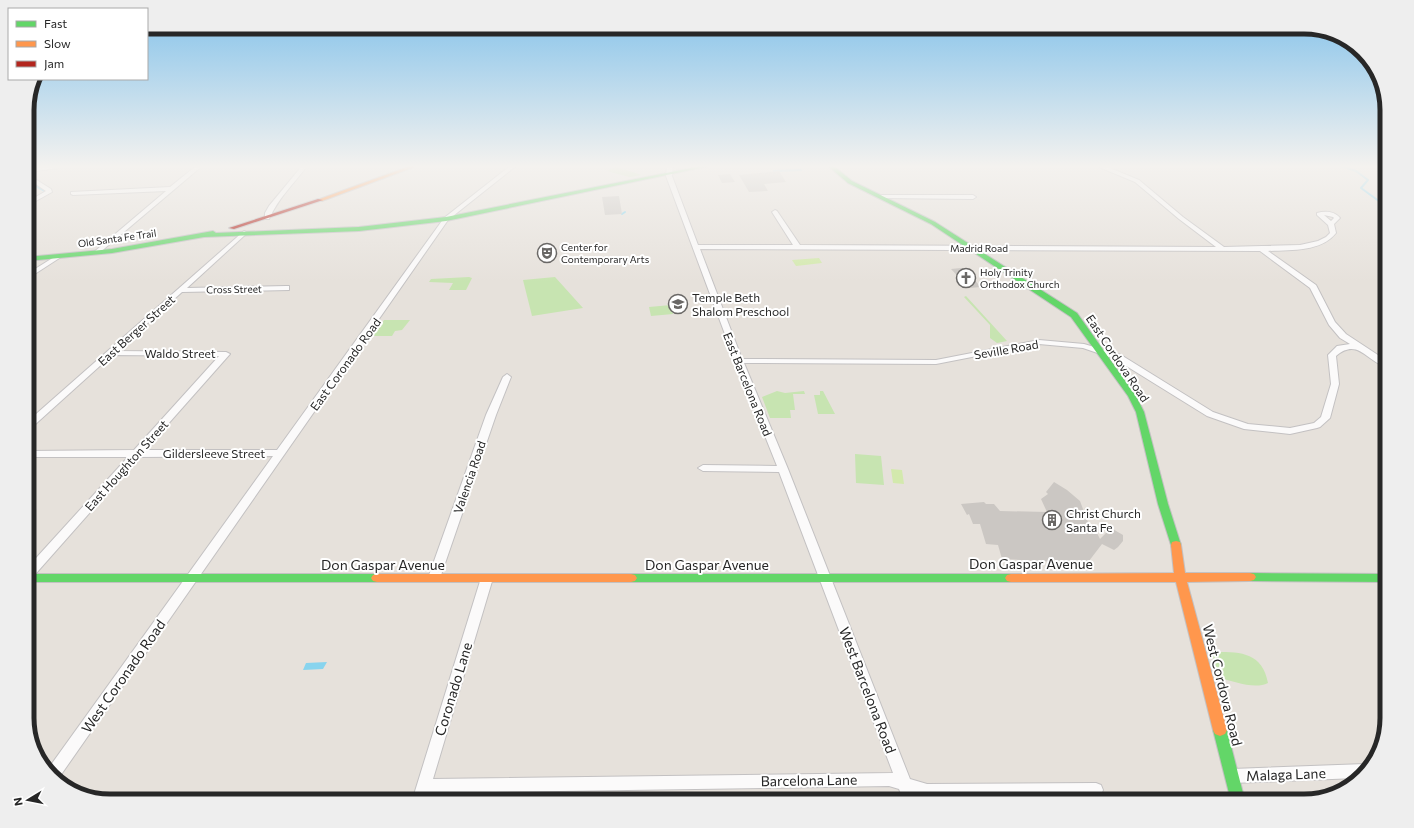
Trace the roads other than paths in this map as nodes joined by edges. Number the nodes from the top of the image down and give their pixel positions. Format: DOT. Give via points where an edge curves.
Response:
graph roads {
  1 [pos="153,205"];
  2 [pos="274,205"];
  3 [pos="305,205"];
  4 [pos="464,205"];
  5 [pos="510,205"];
  6 [pos="680,205"];
  7 [pos="897,205"];
  8 [pos="1165,205"];
  9 [pos="775,212"];
  10 [pos="267,218"];
  11 [pos="446,219"];
  12 [pos="250,223"];
  13 [pos="1331,224"];
  14 [pos="244,233"];
  15 [pos="205,235"];
  16 [pos="696,247"];
  17 [pos="798,248"];
  18 [pos="972,248"];
  19 [pos="1223,249"];
  20 [pos="1262,249"];
  21 [pos="96,253"];
  22 [pos="60,256"];
  23 [pos="34,258"];
  24 [pos="34,273"];
  25 [pos="286,288"];
  26 [pos="181,290"];
  27 [pos="1356,346"];
  28 [pos="1101,351"];
  29 [pos="110,353"];
  30 [pos="226,354"];
  31 [pos="739,361"];
  32 [pos="1380,361"];
  33 [pos="507,377"];
  34 [pos="34,421"];
  35 [pos="281,453"];
  36 [pos="34,454"];
  37 [pos="136,454"];
  38 [pos="702,468"];
  39 [pos="783,469"];
  40 [pos="34,569"];
  41 [pos="1180,576"];
  42 [pos="34,577"];
  43 [pos="192,577"];
  44 [pos="434,578"];
  45 [pos="487,578"];
  46 [pos="824,578"];
  47 [pos="1380,578"];
  48 [pos="55,770"];
  49 [pos="1359,771"];
  50 [pos="1232,776"];
  51 [pos="905,784"];
  52 [pos="424,786"];
  53 [pos="1096,790"];
  54 [pos="421,794"];
  55 [pos="909,794"];
  56 [pos="1236,794"];
  1 -- 21 [label="street"];
  2 -- 10 [label="street"];
  3 -- 10 [label="street, Old Santa Fe Trail"];
  4 -- 11 [label="street, East Coronado Road"];
  5 -- 11 [label="street"];
  6 -- 16 [label="street, East Barcelona Road"];
  7 -- 18 [label="street, East Cordova Road" via="933,223"];
  8 -- 19 [label="street"];
  9 -- 17 [label="street"];
  10 -- 12 [label="street, Old Santa Fe Trail"];
  11 -- 14 [label="street" via="364,228"];
  11 -- 35 [label="street, East Coronado Road"];
  12 -- 14 [label="street" via="242,230"];
  12 -- 15 [label="street, Old Santa Fe Trail"];
  13 -- 20 [label="street, Madrid Road" via="1330,237 1319,243"];
  14 -- 15 [label="street"];
  14 -- 26 [label="street, East Berger Street"];
  15 -- 21 [label="street, Old Santa Fe Trail"];
  16 -- 17 [label="street, Madrid Road"];
  16 -- 31 [label="street, East Barcelona Road"];
  17 -- 18 [label="street, Madrid Road"];
  18 -- 19 [label="street, Madrid Road"];
  18 -- 28 [label="street, East Cordova Road" via="1074,315"];
  19 -- 20 [label="street, Madrid Road"];
  20 -- 27 [label="street" via="1313,287 1332,322 1343,336"];
  21 -- 22 [label="street, Old Santa Fe Trail"];
  22 -- 23 [label="street, Old Santa Fe Trail"];
  22 -- 24 [label="street"];
  25 -- 26 [label="street, Cross Street"];
  26 -- 29 [label="street, East Berger Street"];
  27 -- 28 [label="street, Seville Road" via="1340,348 1332,355 1335,384 1325,418 1317,425 1290,431 1247,427 1210,414 1131,364"];
  27 -- 32 [label="street"];
  28 -- 31 [label="street, Seville Road" via="1084,346 1039,342 936,362"];
  28 -- 41 [label="street, East Cordova Road" via="1132,396 1143,419 1179,560"];
  29 -- 30 [label="street, Waldo Street"];
  29 -- 34 [label="street, East Berger Street"];
  30 -- 37 [label="street, East Houghton Street"];
  31 -- 39 [label="street, East Barcelona Road"];
  33 -- 44 [label="street, Valencia Road" via="491,415"];
  35 -- 37 [label="street, Gildersleeve Street"];
  35 -- 43 [label="street, East Coronado Road"];
  36 -- 37 [label="street, Gildersleeve Street"];
  37 -- 40 [label="street, East Houghton Street"];
  38 -- 39 [label="street"];
  39 -- 46 [label="street, East Barcelona Road"];
  41 -- 46 [label="street, Don Gaspar Avenue"];
  41 -- 47 [label="street, Don Gaspar Avenue"];
  41 -- 50 [label="street, West Cordova Road"];
  42 -- 43 [label="street, Don Gaspar Avenue"];
  43 -- 44 [label="street, Don Gaspar Avenue"];
  43 -- 48 [label="street, West Coronado Road"];
  44 -- 45 [label="street, Don Gaspar Avenue"];
  45 -- 46 [label="street, Don Gaspar Avenue"];
  45 -- 52 [label="street, Coronado Lane"];
  46 -- 51 [label="street, West Barcelona Road"];
  49 -- 50 [label="street, Malaga Lane"];
  50 -- 56 [label="street, West Cordova Road"];
  51 -- 52 [label="street, Barcelona Lane" via="889,779"];
  51 -- 53 [label="street, Barcelona Lane" via="914,790 927,791"];
  51 -- 55 [label="street, West Barcelona Road"];
  52 -- 54 [label="street, Coronado Lane"];
}
